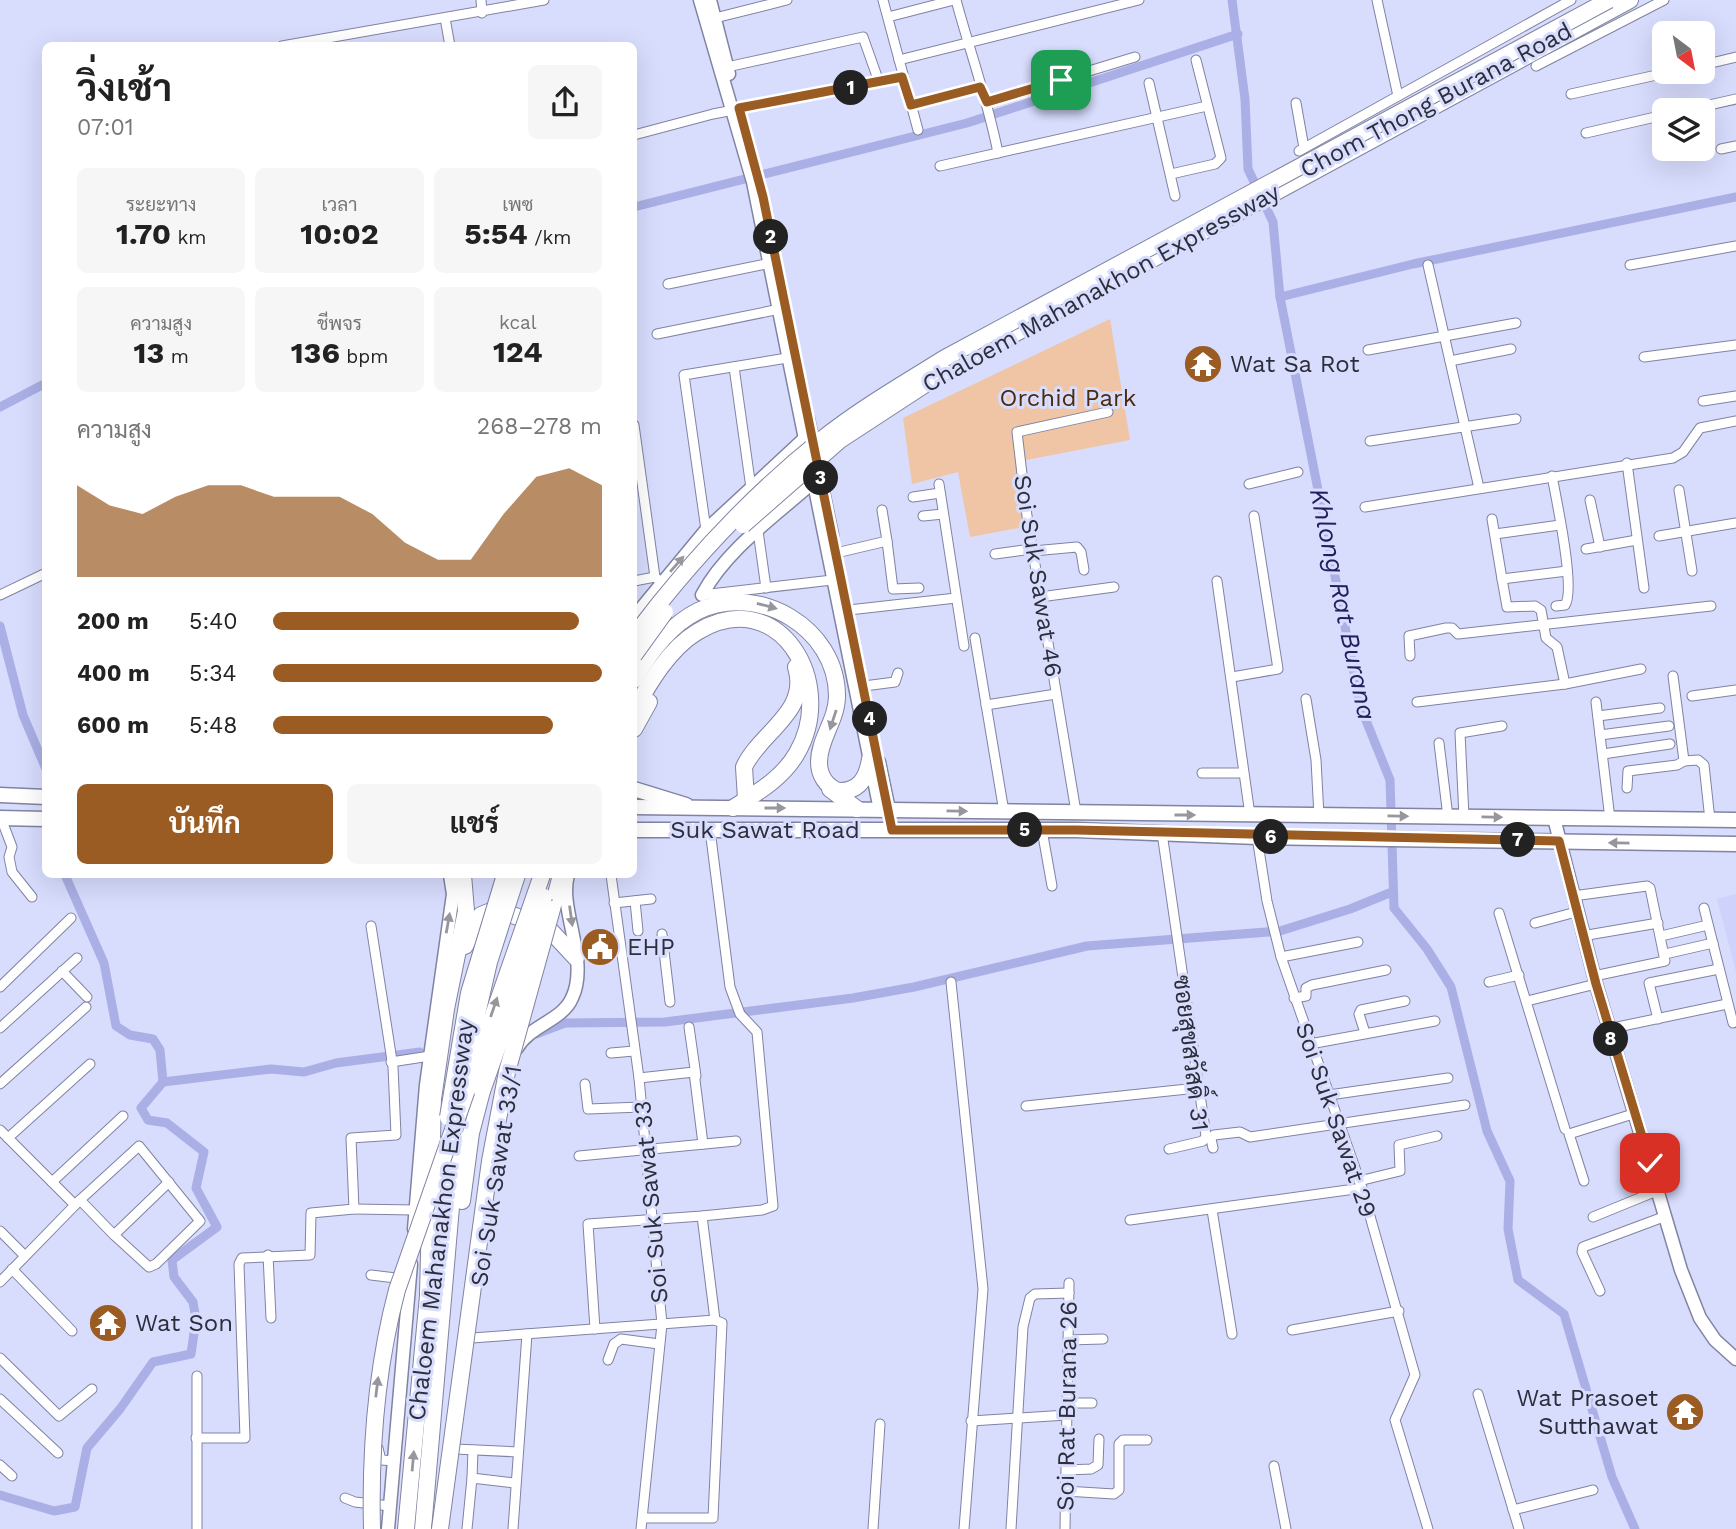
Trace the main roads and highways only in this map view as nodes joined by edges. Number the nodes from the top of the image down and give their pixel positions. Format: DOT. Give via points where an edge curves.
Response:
graph roads {
  1 [pos="1609,0"];
  2 [pos="1630,0"];
  3 [pos="637,632"];
  4 [pos="779,638"];
  5 [pos="637,651"];
  6 [pos="637,676"];
  7 [pos="637,706"];
  8 [pos="637,724"];
  9 [pos="870,759"];
  10 [pos="824,781"];
  11 [pos="637,790"];
  12 [pos="0,796"];
  13 [pos="42,797"];
  14 [pos="740,804"];
  15 [pos="637,807"];
  16 [pos="694,808"];
  17 [pos="857,809"];
  18 [pos="884,810"];
  19 [pos="0,818"];
  20 [pos="42,818"];
  21 [pos="1658,820"];
  22 [pos="1736,820"];
  23 [pos="637,830"];
  24 [pos="887,830"];
  25 [pos="1660,844"];
  26 [pos="1736,844"];
  27 [pos="463,878"];
  28 [pos="504,878"];
  29 [pos="516,878"];
  30 [pos="541,878"];
  31 [pos="552,878"];
  32 [pos="560,878"];
  33 [pos="576,958"];
  34 [pos="454,967"];
  35 [pos="451,1137"];
  36 [pos="447,1264"];
  37 [pos="428,1294"];
  38 [pos="433,1327"];
  39 [pos="372,1529"];
  40 [pos="406,1529"];
  41 [pos="423,1529"];
  42 [pos="440,1529"];
  1 -- 3 [label="highway, Chaloem Mahanakhon Expressway, bridge" via="945,358 880,399 822,439 746,507 682,574"];
  2 -- 5 [label="highway, Chaloem Mahanakhon Expressway, bridge" via="944,372 888,407 811,464 754,514 690,582"];
  4 -- 7 [label="highway" via="765,625 740,620 699,631 670,656"];
  4 -- 8 [label="highway" via="738,630 701,640 675,666"];
  4 -- 14 [label="highway" via="797,668 798,694 745,764"];
  4 -- 14 [label="highway" via="794,647 807,670 811,696 808,724 791,762"];
  6 -- 10 [label="highway, one-way" via="673,628 696,612 722,603 750,602 785,613 806,629 825,654 835,678 835,718 819,758"];
  9 -- 10 [label="highway" via="866,777 855,788 838,792"];
  10 -- 17 [label="highway" via="836,796"];
  11 -- 16 [label="main road"];
  12 -- 13 [label="main road"];
  14 -- 16 [label="main road, Suk Sawat Road"];
  14 -- 17 [label="main road, Suk Sawat Road, one-way"];
  15 -- 16 [label="main road, Suk Sawat Road"];
  17 -- 18 [label="main road, Suk Sawat Road"];
  18 -- 21 [label="main road, Suk Sawat Road, one-way"];
  18 -- 24 [label="main road"];
  19 -- 20 [label="main road"];
  21 -- 22 [label="main road, Suk Sawat Road"];
  21 -- 25 [label="main road"];
  23 -- 24 [label="main road, Suk Sawat Road"];
  25 -- 24 [label="main road, Suk Sawat Road, one-way"];
  25 -- 26 [label="main road, Suk Sawat Road"];
  27 -- 34 [label="highway" via="466,912"];
  28 -- 35 [label="highway, Chaloem Mahanakhon Expressway, bridge" via="465,1011"];
  29 -- 35 [label="highway, Chaloem Mahanakhon Expressway, bridge" via="481,992"];
  39 -- 30 [label="highway, one-way, bridge" via="375,1404 397,1290"];
  31 -- 36 [label="highway, bridge" via="482,1091"];
  32 -- 42 [label="highway, bridge" via="510,1060 490,1161"];
  33 -- 34 [label="highway" via="548,928 496,909 481,915"];
  34 -- 37 [label="highway" via="433,1099"];
  35 -- 36 [label="highway, Chaloem Mahanakhon Expressway"];
  35 -- 37 [label="highway, Chaloem Mahanakhon Expressway"];
  36 -- 38 [label="highway, Chaloem Mahanakhon Expressway"];
  37 -- 38 [label="highway, Chaloem Mahanakhon Expressway"];
  40 -- 38 [label="highway, Chaloem Mahanakhon Expressway, one-way"];
  38 -- 41 [label="highway, Chaloem Mahanakhon Expressway"];
}
